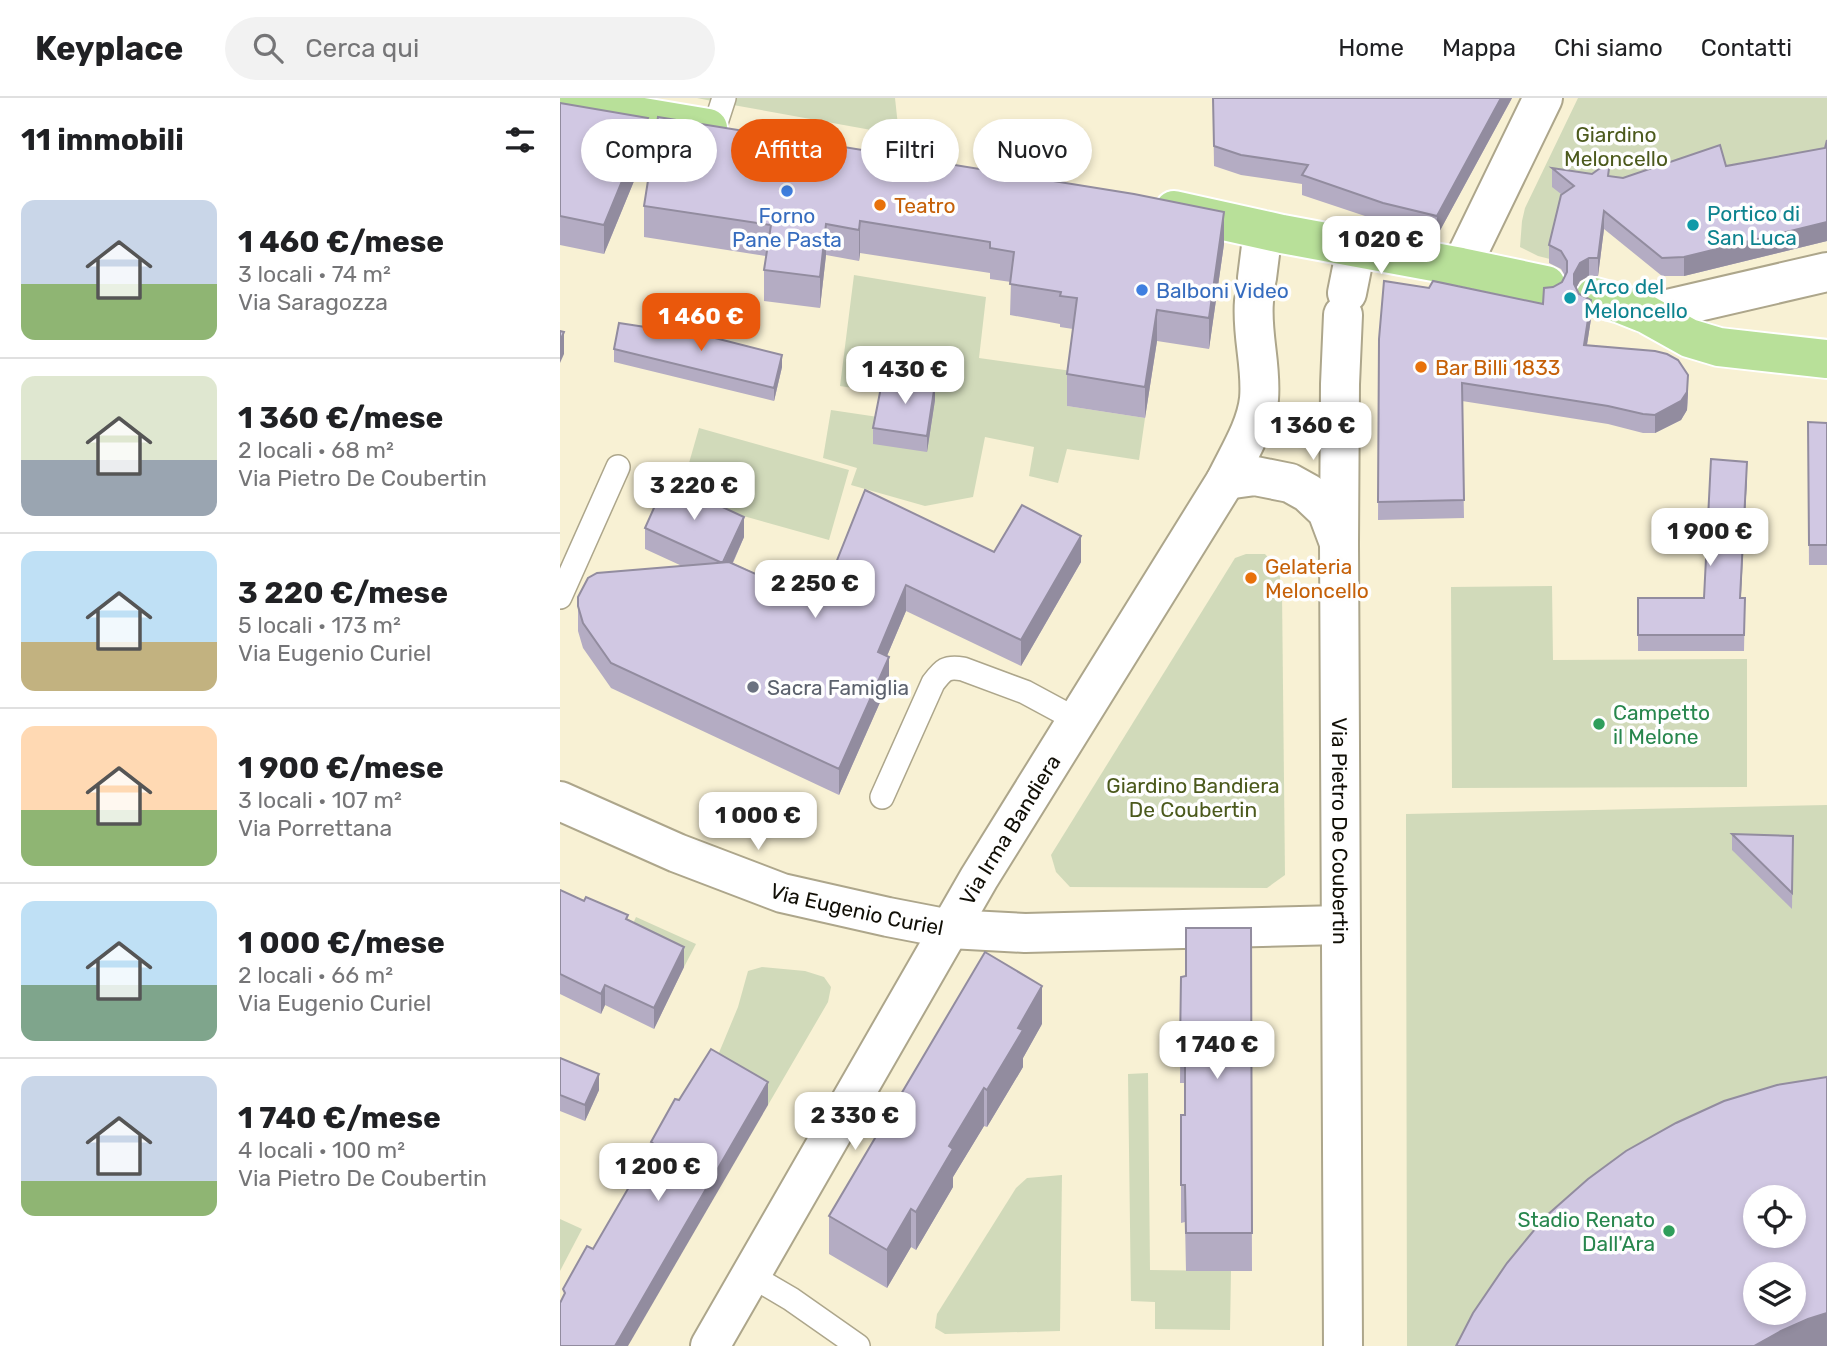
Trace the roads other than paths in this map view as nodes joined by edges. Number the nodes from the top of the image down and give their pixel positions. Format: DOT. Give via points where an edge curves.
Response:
graph roads {
  1 [pos="1543,98"];
  2 [pos="560,103"];
  3 [pos="719,114"];
  4 [pos="1145,205"];
  5 [pos="1263,230"];
  6 [pos="1356,248"];
  7 [pos="1461,267"];
  8 [pos="1827,272"];
  9 [pos="1546,285"];
  10 [pos="1595,297"];
  11 [pos="1646,314"];
  12 [pos="1827,359"];
  13 [pos="618,467"];
  14 [pos="1226,480"];
  15 [pos="1339,544"];
  16 [pos="560,597"];
  17 [pos="1077,720"];
  18 [pos="882,797"];
  19 [pos="560,801"];
  20 [pos="1340,925"];
  21 [pos="950,929"];
  22 [pos="750,1275"];
  23 [pos="710,1346"];
  24 [pos="858,1346"];
  25 [pos="1343,1346"];
  1 -- 7 [label="street"];
  2 -- 3 [label="main road"];
  4 -- 5 [label="main road"];
  5 -- 6 [label="main road"];
  5 -- 14 [label="street, Via Irma Bandiera" via="1254,333 1259,400"];
  6 -- 7 [label="main road"];
  6 -- 15 [label="street, Via Pietro De Coubertin" via="1345,304 1340,384"];
  7 -- 9 [label="main road"];
  8 -- 11 [label="street"];
  10 -- 11 [label="main road"];
  11 -- 12 [label="main road" via="1689,338 1719,347"];
  13 -- 16 [label="lane"];
  14 -- 15 [label="street" via="1255,476 1290,483 1308,493 1327,511"];
  14 -- 17 [label="street, Via Irma Bandiera"];
  15 -- 20 [label="street, Via Pietro De Coubertin"];
  17 -- 18 [label="lane" via="1025,692 952,667 933,682"];
  17 -- 21 [label="street, Via Irma Bandiera"];
  19 -- 21 [label="street, Via Eugenio Curiel" via="677,853 782,892"];
  20 -- 21 [label="street, Via Eugenio Curiel" via="1025,933"];
  20 -- 25 [label="street, Via Pietro De Coubertin"];
  21 -- 22 [label="street, Via Irma Bandiera"];
  22 -- 23 [label="street, Via Irma Bandiera"];
  22 -- 24 [label="lane"];
}
